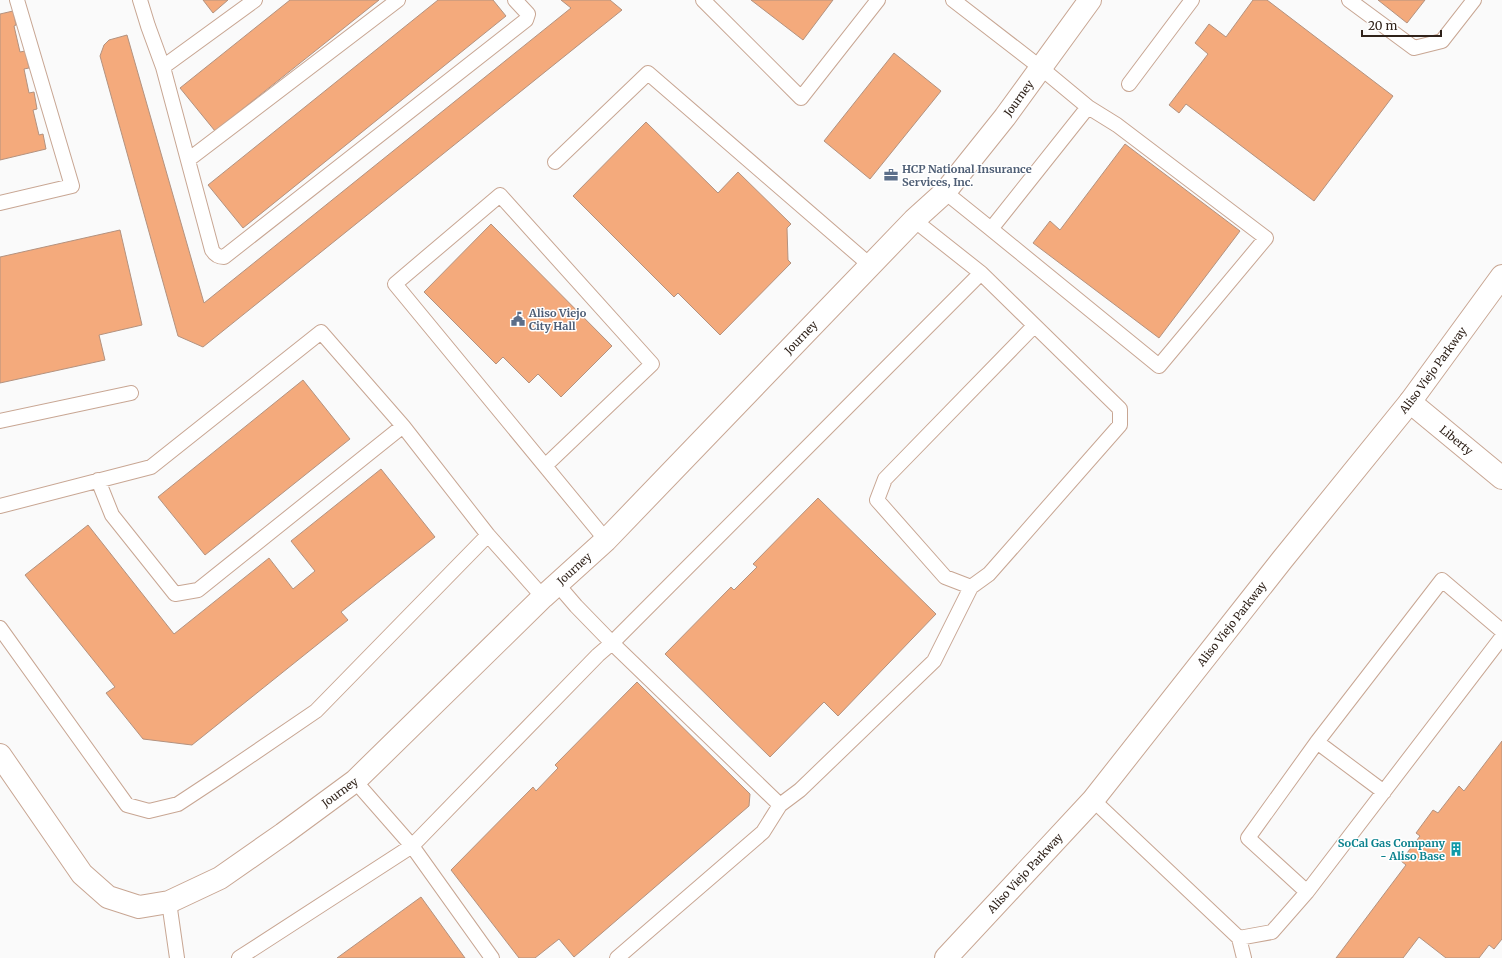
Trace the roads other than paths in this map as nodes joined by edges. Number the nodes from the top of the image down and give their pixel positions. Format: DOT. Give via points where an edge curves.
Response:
graph roads {
  1 [pos="17,0"];
  2 [pos="140,0"];
  3 [pos="255,0"];
  4 [pos="398,0"];
  5 [pos="515,0"];
  6 [pos="703,0"];
  7 [pos="878,0"];
  8 [pos="953,0"];
  9 [pos="1090,0"];
  10 [pos="1192,0"];
  11 [pos="1349,0"];
  12 [pos="1474,0"];
  13 [pos="163,67"];
  14 [pos="1041,68"];
  15 [pos="1129,84"];
  16 [pos="1088,107"];
  17 [pos="188,160"];
  18 [pos="555,162"];
  19 [pos="944,192"];
  20 [pos="0,204"];
  21 [pos="914,220"];
  22 [pos="991,229"];
  23 [pos="871,266"];
  24 [pos="981,273"];
  25 [pos="1502,276"];
  26 [pos="1034,326"];
  27 [pos="130,393"];
  28 [pos="1410,402"];
  29 [pos="0,421"];
  30 [pos="403,426"];
  31 [pos="545,466"];
  32 [pos="1502,478"];
  33 [pos="98,480"];
  34 [pos="0,506"];
  35 [pos="488,535"];
  36 [pos="606,540"];
  37 [pos="971,587"];
  38 [pos="550,591"];
  39 [pos="0,628"];
  40 [pos="1502,631"];
  41 [pos="1502,637"];
  42 [pos="612,643"];
  43 [pos="1317,742"];
  44 [pos="0,755"];
  45 [pos="355,781"];
  46 [pos="1384,792"];
  47 [pos="1093,800"];
  48 [pos="780,805"];
  49 [pos="412,846"];
  50 [pos="1307,892"];
  51 [pos="169,902"];
  52 [pos="1239,938"];
  53 [pos="177,958"];
  54 [pos="239,958"];
  55 [pos="492,958"];
  56 [pos="617,958"];
  57 [pos="946,958"];
  58 [pos="1244,958"];
  1 -- 20 [label="lane" via="72,186"];
  2 -- 13 [label="lane"];
  3 -- 13 [label="lane"];
  4 -- 17 [label="lane"];
  5 -- 17 [label="lane" via="528,14 526,20 224,257 217,256 212,250"];
  6 -- 7 [label="lane" via="801,98"];
  8 -- 14 [label="lane"];
  9 -- 14 [label="street, Journey"];
  10 -- 15 [label="lane"];
  11 -- 12 [label="lane" via="1414,48 1442,40"];
  13 -- 17 [label="lane"];
  14 -- 16 [label="lane"];
  14 -- 19 [label="street, Journey" via="1006,116"];
  16 -- 22 [label="lane"];
  16 -- 22 [label="lane" via="1117,125 1266,238 1159,366"];
  18 -- 23 [label="lane" via="648,74"];
  19 -- 21 [label="street, Journey"];
  19 -- 22 [label="lane"];
  21 -- 23 [label="street, Journey"];
  21 -- 24 [label="lane"];
  23 -- 36 [label="street, Journey"];
  24 -- 26 [label="lane"];
  24 -- 42 [label="lane"];
  25 -- 28 [label="street, Aliso Viejo Parkway"];
  26 -- 37 [label="lane" via="1120,409 1120,425 990,574"];
  26 -- 37 [label="lane" via="885,479 877,500 945,577"];
  27 -- 29 [label="lane"];
  28 -- 32 [label="street, Liberty"];
  28 -- 47 [label="street, Aliso Viejo Parkway"];
  30 -- 33 [label="lane" via="321,332 151,467"];
  30 -- 33 [label="lane" via="198,590 175,594 112,515"];
  30 -- 35 [label="lane"];
  31 -- 31 [label="lane" via="395,284 500,195 652,364"];
  31 -- 36 [label="lane"];
  33 -- 34 [label="lane"];
  35 -- 38 [label="lane"];
  35 -- 39 [label="lane" via="316,711 178,804 149,811 127,805"];
  36 -- 38 [label="street, Journey"];
  37 -- 48 [label="lane" via="934,661 800,790"];
  38 -- 42 [label="lane" via="576,606"];
  38 -- 45 [label="street, Journey"];
  40 -- 43 [label="lane" via="1442,580"];
  41 -- 46 [label="lane"];
  42 -- 48 [label="lane"];
  42 -- 49 [label="lane"];
  43 -- 46 [label="lane"];
  43 -- 50 [label="lane" via="1248,838"];
  44 -- 51 [label="street, Journey" via="82,874 108,897 139,907"];
  45 -- 49 [label="lane"];
  45 -- 51 [label="street, Journey" via="220,878"];
  46 -- 50 [label="lane"];
  47 -- 52 [label="lane"];
  47 -- 57 [label="street, Aliso Viejo Parkway"];
  48 -- 56 [label="lane" via="763,832"];
  49 -- 54 [label="lane"];
  49 -- 55 [label="lane"];
  50 -- 52 [label="lane" via="1272,932"];
  51 -- 53 [label="lane"];
  52 -- 58 [label="lane"];
}
